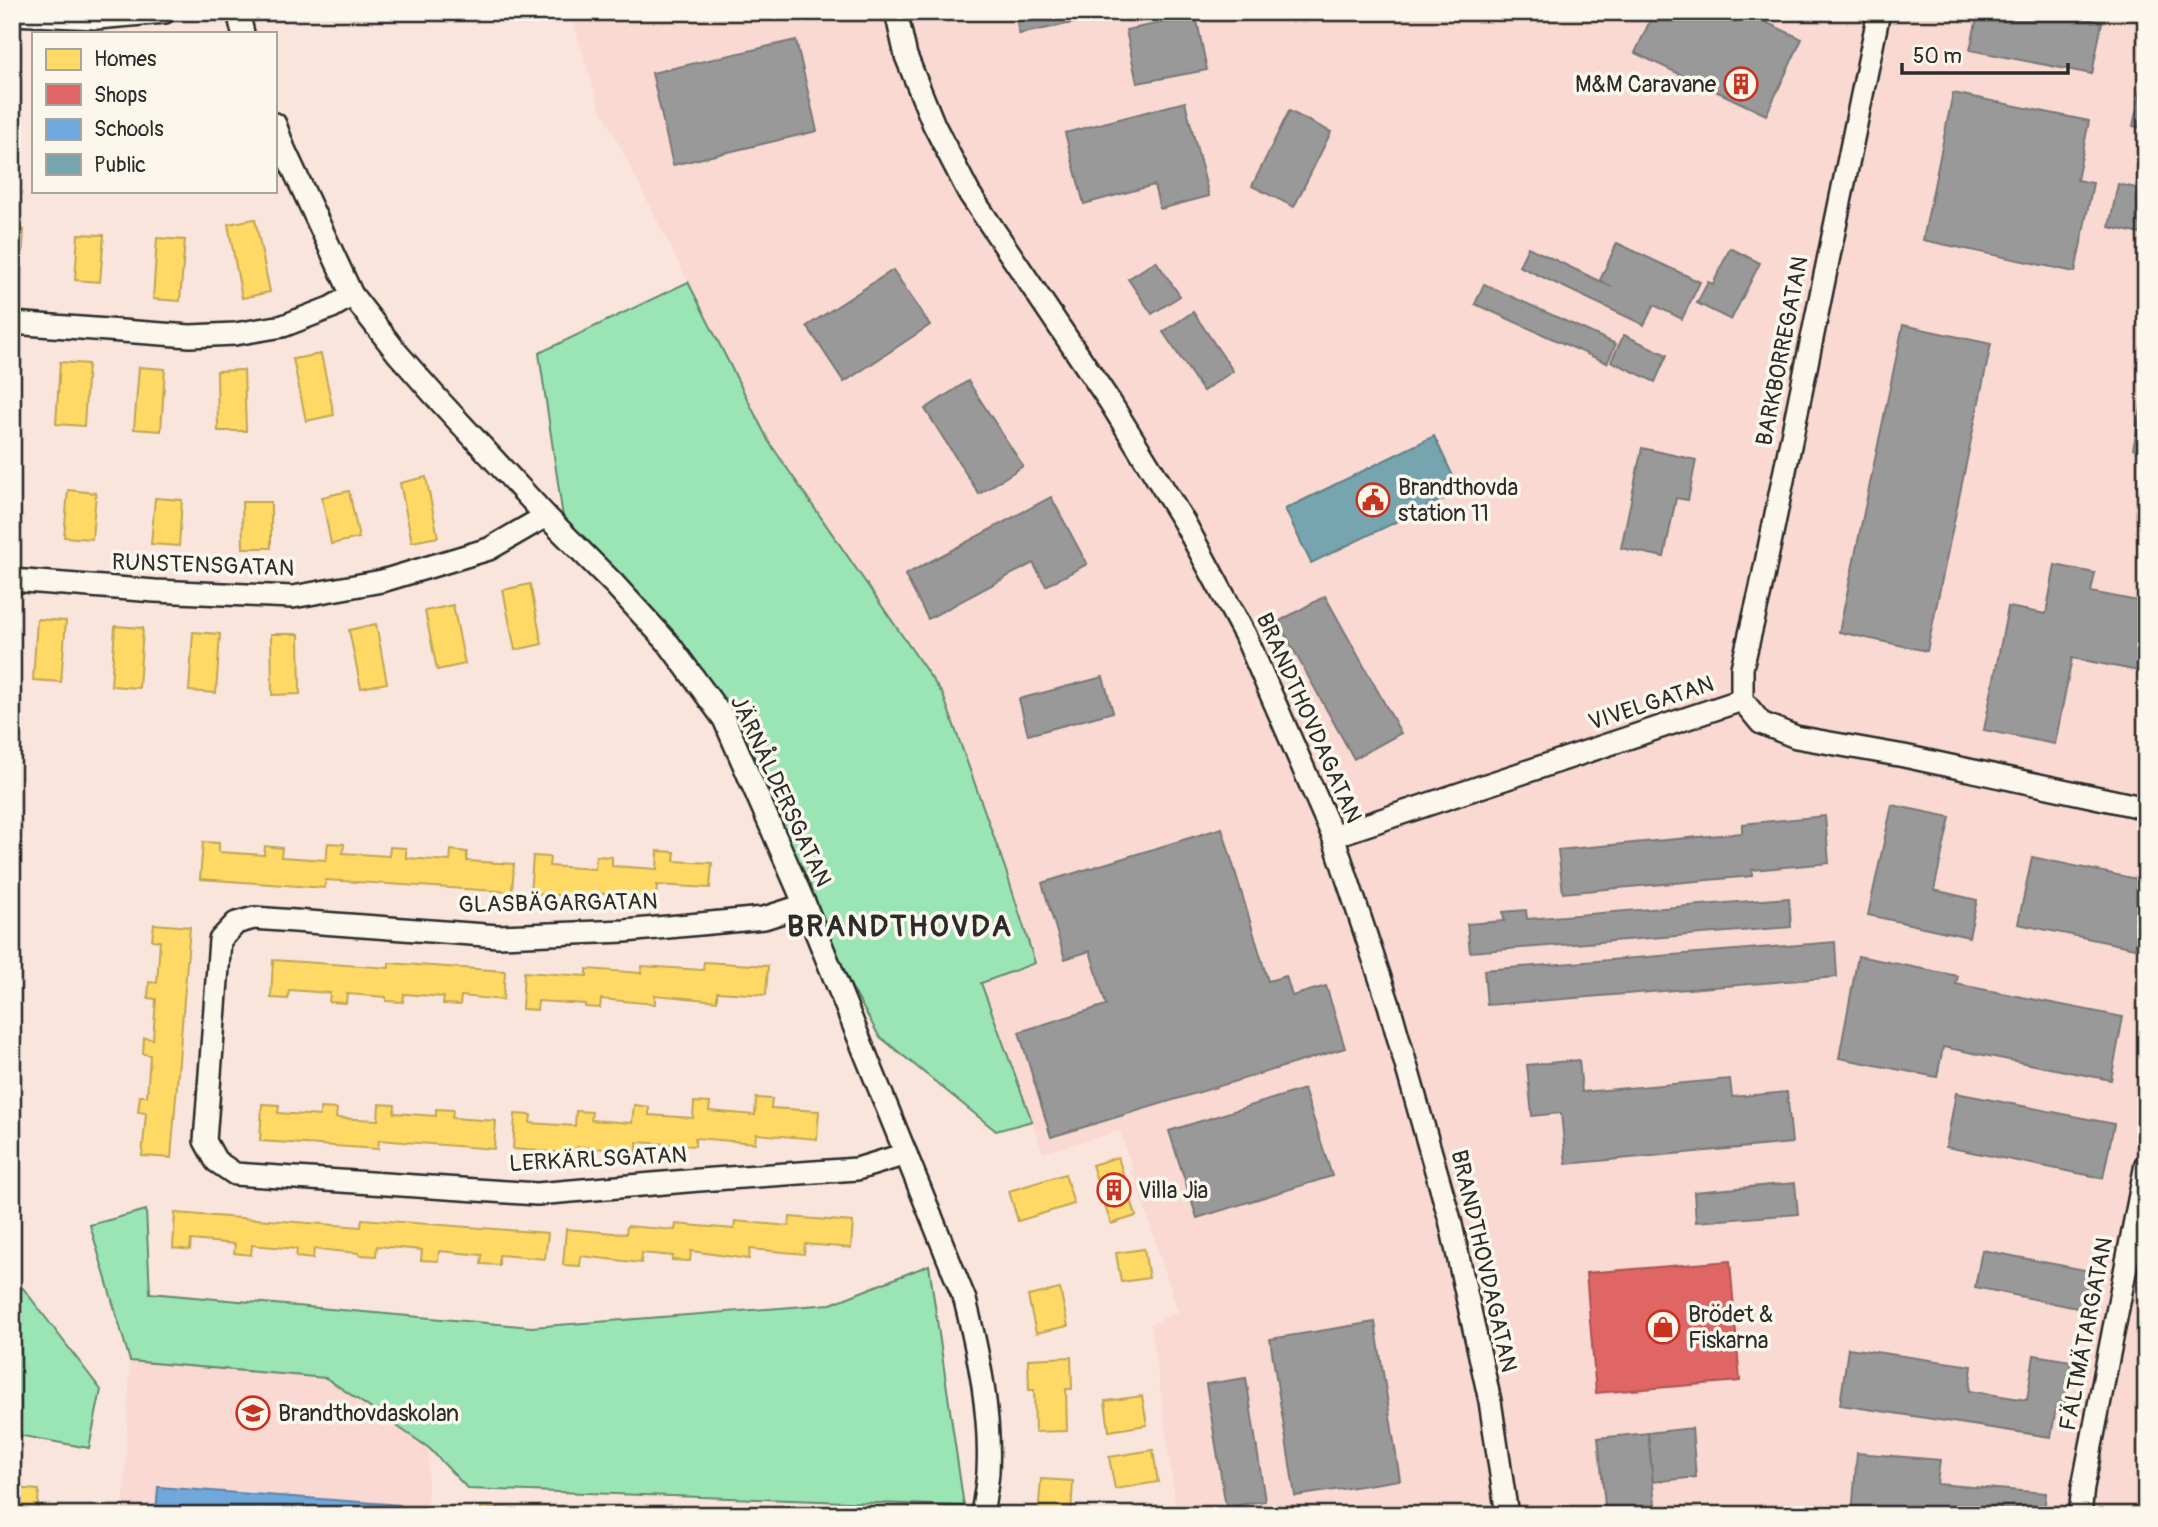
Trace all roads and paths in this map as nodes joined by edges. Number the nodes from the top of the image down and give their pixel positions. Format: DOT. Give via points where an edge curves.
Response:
graph roads {
  1 [pos="165,12"];
  2 [pos="238,12"];
  3 [pos="896,12"];
  4 [pos="1879,12"];
  5 [pos="12,14"];
  6 [pos="63,15"];
  7 [pos="243,32"];
  8 [pos="276,127"];
  9 [pos="352,295"];
  10 [pos="12,323"];
  11 [pos="546,516"];
  12 [pos="12,580"];
  13 [pos="1742,700"];
  14 [pos="2146,808"];
  15 [pos="1333,836"];
  16 [pos="805,905"];
  17 [pos="906,1154"];
  18 [pos="214,1157"];
  19 [pos="2146,1164"];
  20 [pos="982,1515"];
  21 [pos="1507,1515"];
  22 [pos="2080,1515"];
  1 -- 6 [label="street" via="97,18"];
  2 -- 7 [label="street"];
  3 -- 15 [label="street, BRANDTHOVDAGATAN" via="906,56 969,193 1110,402 1184,522 1245,635"];
  4 -- 13 [label="street, BARKBORREGATAN" via="1742,668"];
  5 -- 6 [label="street"];
  8 -- 9 [label="street, JÄRNÅLDERSGATAN"];
  9 -- 10 [label="street" via="283,326 235,334 190,336"];
  9 -- 11 [label="street, JÄRNÅLDERSGATAN" via="436,397"];
  11 -- 12 [label="street, RUNSTENSGATAN" via="512,538 465,557 383,581 293,597"];
  11 -- 16 [label="street, JÄRNÅLDERSGATAN" via="669,644 716,708"];
  13 -- 14 [label="street, VIVELGATAN" via="1761,723 1797,737"];
  13 -- 15 [label="street, VIVELGATAN"];
  15 -- 21 [label="street, BRANDTHOVDAGATAN" via="1389,1005 1450,1220 1489,1395"];
  16 -- 17 [label="street, JÄRNÅLDERSGATAN"];
  16 -- 18 [label="street, GLASBÄGARGATAN" via="764,918 625,931 498,936 254,918 236,923 220,940 205,1141"];
  17 -- 18 [label="street, LERKÄRLSGATAN" via="857,1169 537,1194 235,1174"];
  17 -- 20 [label="street, JÄRNÅLDERSGATAN" via="962,1293 978,1352 988,1463"];
  19 -- 22 [label="street, FÄLTMÄTARGATAN"];
}
